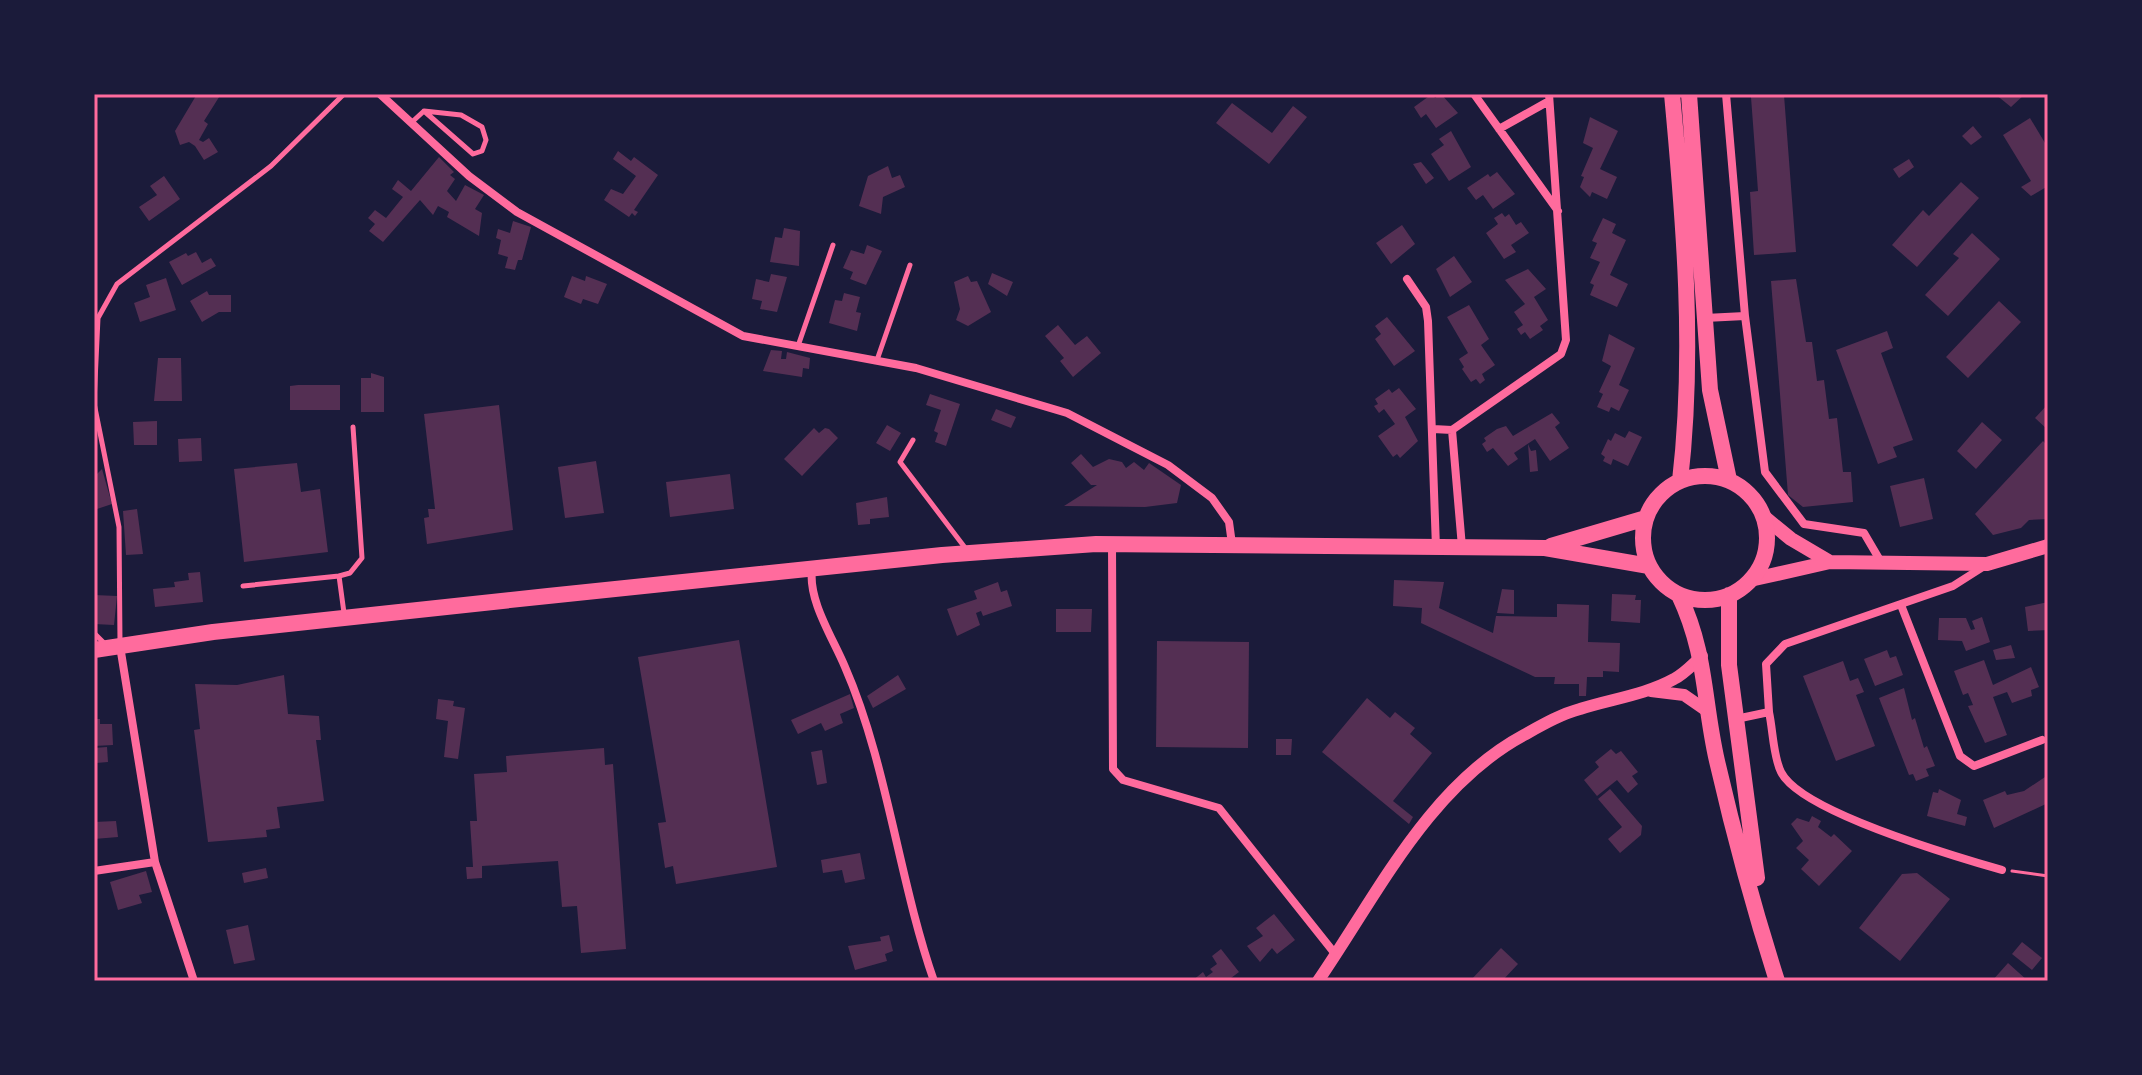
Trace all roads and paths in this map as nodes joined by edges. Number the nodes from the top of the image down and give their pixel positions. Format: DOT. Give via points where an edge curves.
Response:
graph roads {
  1 [pos="344,94"];
  2 [pos="380,94"];
  3 [pos="1474,94"];
  4 [pos="1672,94"];
  5 [pos="1689,94"];
  6 [pos="1726,94"];
  7 [pos="1549,97"];
  8 [pos="424,111"];
  9 [pos="412,122"];
  10 [pos="1499,129"];
  11 [pos="1559,211"];
  12 [pos="833,245"];
  13 [pos="910,265"];
  14 [pos="1407,279"];
  15 [pos="1745,316"];
  16 [pos="1705,318"];
  17 [pos="798,346"];
  18 [pos="877,360"];
  19 [pos="353,427"];
  20 [pos="1433,429"];
  21 [pos="1452,430"];
  22 [pos="913,440"];
  23 [pos="1729,480"];
  24 [pos="1680,481"];
  25 [pos="1763,516"];
  26 [pos="1646,518"];
  27 [pos="1112,544"];
  28 [pos="1232,544"];
  29 [pos="2048,546"];
  30 [pos="1436,548"];
  31 [pos="1462,548"];
  32 [pos="1545,548"];
  33 [pos="969,553"];
  34 [pos="1830,562"];
  35 [pos="1881,562"];
  36 [pos="1987,564"];
  37 [pos="1649,566"];
  38 [pos="812,568"];
  39 [pos="339,576"];
  40 [pos="1750,580"];
  41 [pos="243,586"];
  42 [pos="1679,595"];
  43 [pos="1729,595"];
  44 [pos="1901,605"];
  45 [pos="344,618"];
  46 [pos="94,633"];
  47 [pos="108,648"];
  48 [pos="1702,656"];
  49 [pos="1648,690"];
  50 [pos="1769,712"];
  51 [pos="1710,713"];
  52 [pos="1735,719"];
  53 [pos="2042,740"];
  54 [pos="155,862"];
  55 [pos="2002,870"];
  56 [pos="94,871"];
  57 [pos="2048,876"];
  58 [pos="1766,947"];
  59 [pos="1336,955"];
  60 [pos="194,981"];
  61 [pos="934,981"];
  62 [pos="1318,981"];
  63 [pos="1777,981"];
  1 -- 47 [label="lane" via="271,166 117,284 98,318 94,403 119,527"];
  2 -- 9 [label="street"];
  3 -- 10 [label="street"];
  4 -- 24 [label="main road" via="1684,229 1685,437"];
  5 -- 16 [label="main road"];
  6 -- 15 [label="street"];
  7 -- 10 [label="street"];
  7 -- 11 [label="street"];
  8 -- 8 [label="lane" via="473,154 482,151 482,127 461,115"];
  8 -- 9 [label="lane"];
  9 -- 17 [label="street" via="517,212 743,336"];
  10 -- 11 [label="street"];
  11 -- 21 [label="street" via="1566,340 1561,354"];
  12 -- 17 [label="lane"];
  13 -- 18 [label="lane"];
  14 -- 20 [label="street" via="1426,307"];
  15 -- 16 [label="street"];
  15 -- 35 [label="street" via="1765,472 1804,524 1864,533"];
  16 -- 23 [label="main road" via="1710,390"];
  17 -- 18 [label="street"];
  18 -- 28 [label="street" via="1067,413 1119,437 1212,498 1229,522"];
  19 -- 39 [label="lane" via="362,558 350,573"];
  20 -- 21 [label="street"];
  20 -- 30 [label="street"];
  21 -- 31 [label="street"];
  22 -- 33 [label="lane" via="900,462"];
  23 -- 24 [label="main road" via="1696,476"];
  23 -- 25 [label="main road" via="1749,495"];
  24 -- 26 [label="main road" via="1654,502"];
  25 -- 34 [label="main road"];
  25 -- 40 [label="main road" via="1766,550"];
  26 -- 32 [label="main road"];
  26 -- 37 [label="main road" via="1643,551"];
  27 -- 28 [label="main road"];
  27 -- 33 [label="main road"];
  27 -- 59 [label="street" via="1113,769 1123,780 1219,808"];
  28 -- 30 [label="main road"];
  29 -- 36 [label="main road"];
  30 -- 31 [label="main road"];
  31 -- 32 [label="main road"];
  32 -- 37 [label="main road"];
  33 -- 38 [label="main road"];
  34 -- 35 [label="main road"];
  34 -- 40 [label="main road"];
  35 -- 36 [label="main road"];
  36 -- 44 [label="street" via="1953,586"];
  37 -- 42 [label="main road"];
  38 -- 45 [label="main road"];
  38 -- 61 [label="street" via="818,605 853,686"];
  39 -- 41 [label="lane"];
  39 -- 45 [label="lane"];
  40 -- 43 [label="main road"];
  42 -- 43 [label="main road" via="1696,600"];
  42 -- 48 [label="main road"];
  43 -- 52 [label="main road"];
  44 -- 50 [label="street" via="1785,644 1766,664"];
  44 -- 53 [label="street" via="1960,756 1974,766"];
  45 -- 47 [label="main road"];
  46 -- 47 [label="lane"];
  47 -- 54 [label="street"];
  48 -- 49 [label="street" via="1675,679"];
  48 -- 51 [label="main road"];
  49 -- 51 [label="street" via="1684,695"];
  49 -- 59 [label="street" via="1577,709 1491,756 1424,824"];
  50 -- 52 [label="street"];
  50 -- 55 [label="street" via="1781,772 1797,790 1897,839"];
  51 -- 58 [label="main road" via="1716,759"];
  52 -- 58 [label="main road"];
  54 -- 56 [label="street"];
  54 -- 60 [label="street"];
  55 -- 57 [label="path"];
  58 -- 63 [label="main road"];
  59 -- 62 [label="street"];
}
